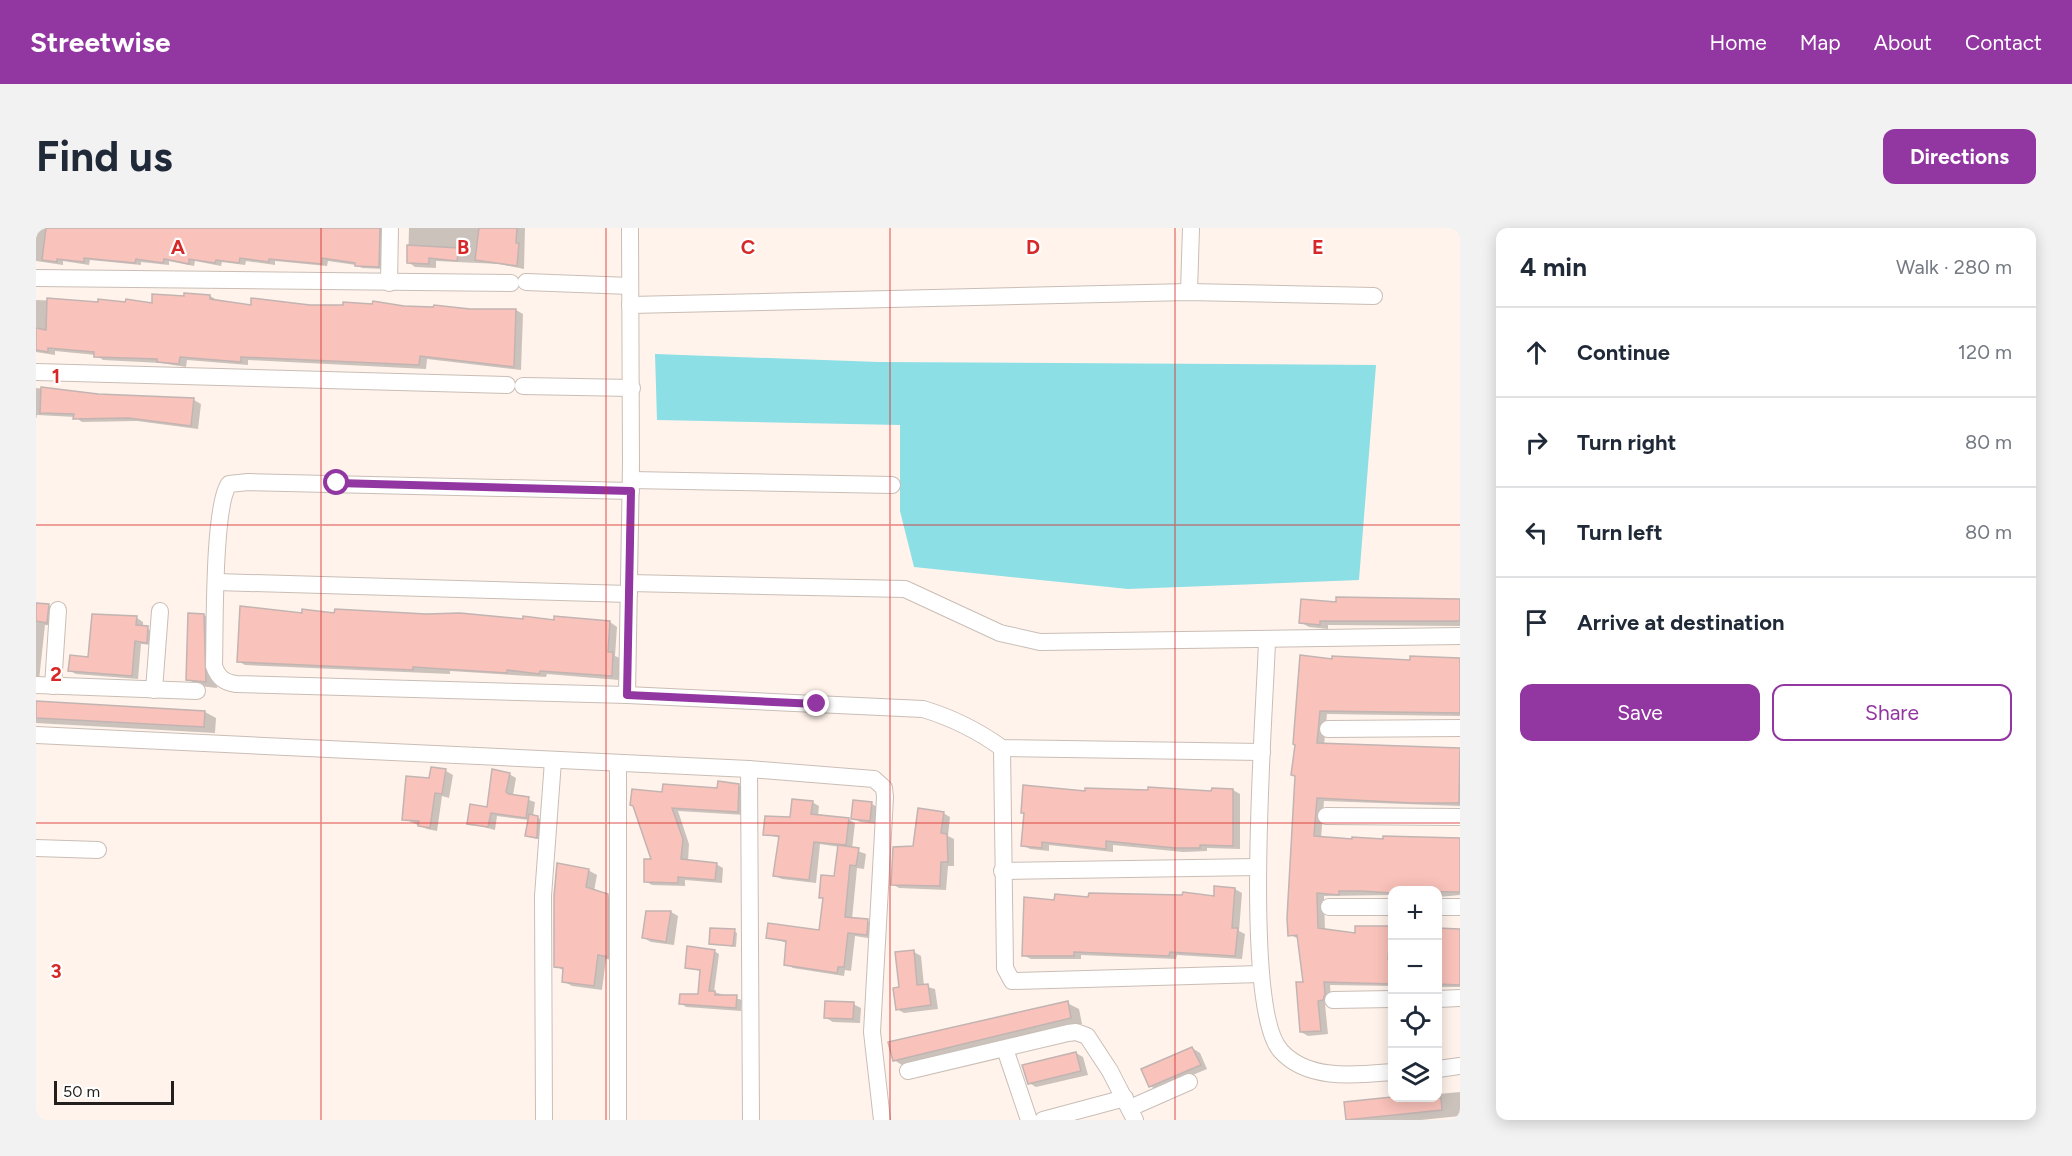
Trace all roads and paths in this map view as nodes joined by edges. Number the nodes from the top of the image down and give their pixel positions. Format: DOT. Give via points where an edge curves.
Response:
graph roads {
  1 [pos="390,228"];
  2 [pos="630,228"];
  3 [pos="1191,228"];
  4 [pos="36,278"];
  5 [pos="389,283"];
  6 [pos="630,286"];
  7 [pos="1189,292"];
  8 [pos="1374,296"];
  9 [pos="630,305"];
  10 [pos="36,372"];
  11 [pos="632,388"];
  12 [pos="631,485"];
  13 [pos="892,485"];
  14 [pos="217,582"];
  15 [pos="629,589"];
  16 [pos="58,610"];
  17 [pos="160,611"];
  18 [pos="1460,636"];
  19 [pos="1267,641"];
  20 [pos="44,685"];
  21 [pos="154,690"];
  22 [pos="197,691"];
  23 [pos="627,695"];
  24 [pos="1460,728"];
  25 [pos="1328,729"];
  26 [pos="36,735"];
  27 [pos="1002,748"];
  28 [pos="1262,752"];
  29 [pos="554,761"];
  30 [pos="618,764"];
  31 [pos="749,769"];
  32 [pos="1326,816"];
  33 [pos="1460,817"];
  34 [pos="36,848"];
  35 [pos="98,850"];
  36 [pos="1258,867"];
  37 [pos="1002,871"];
  38 [pos="1329,907"];
  39 [pos="1388,907"];
  40 [pos="1442,907"];
  41 [pos="1460,907"];
  42 [pos="1261,974"];
  43 [pos="1460,998"];
  44 [pos="1388,999"];
  45 [pos="1442,999"];
  46 [pos="1333,1000"];
  47 [pos="1005,1049"];
  48 [pos="1460,1066"];
  49 [pos="1442,1068"];
  50 [pos="908,1071"];
  51 [pos="1388,1072"];
  52 [pos="1190,1082"];
  53 [pos="1130,1109"];
  54 [pos="544,1120"];
  55 [pos="618,1120"];
  56 [pos="751,1120"];
  57 [pos="882,1120"];
  58 [pos="1029,1120"];
  59 [pos="1046,1120"];
  1 -- 5 [label="street"];
  2 -- 6 [label="street"];
  3 -- 7 [label="street"];
  4 -- 5 [label="street"];
  5 -- 6 [label="street"];
  6 -- 9 [label="street"];
  7 -- 8 [label="street"];
  7 -- 9 [label="street"];
  9 -- 11 [label="street"];
  10 -- 11 [label="street"];
  11 -- 12 [label="street"];
  12 -- 13 [label="street"];
  12 -- 14 [label="street" via="237,482 229,484 221,499"];
  12 -- 15 [label="street"];
  14 -- 15 [label="street"];
  14 -- 23 [label="street" via="214,666 226,682"];
  15 -- 19 [label="street" via="905,589 1000,633 1040,642"];
  15 -- 23 [label="street"];
  16 -- 20 [label="street"];
  17 -- 21 [label="street"];
  18 -- 19 [label="street"];
  19 -- 28 [label="street"];
  20 -- 21 [label="street"];
  21 -- 22 [label="street"];
  23 -- 27 [label="street" via="923,709 952,718"];
  24 -- 25 [label="street"];
  26 -- 29 [label="street"];
  27 -- 28 [label="street"];
  27 -- 37 [label="street"];
  28 -- 36 [label="street"];
  29 -- 30 [label="street"];
  29 -- 54 [label="street" via="543,896"];
  30 -- 31 [label="street"];
  30 -- 55 [label="street"];
  31 -- 56 [label="street"];
  31 -- 57 [label="street" via="874,779 884,788 872,1032"];
  32 -- 33 [label="street"];
  34 -- 35 [label="street"];
  36 -- 37 [label="street"];
  36 -- 42 [label="street"];
  37 -- 42 [label="street" via="1005,968 1012,981"];
  38 -- 39 [label="street"];
  40 -- 41 [label="street"];
  42 -- 51 [label="street" via="1274,1043 1292,1061 1318,1072"];
  43 -- 45 [label="street"];
  44 -- 46 [label="street"];
  47 -- 50 [label="street"];
  47 -- 53 [label="street" via="1082,1033"];
  47 -- 58 [label="street"];
  48 -- 49 [label="street"];
  52 -- 53 [label="street"];
  53 -- 59 [label="street"];
}
